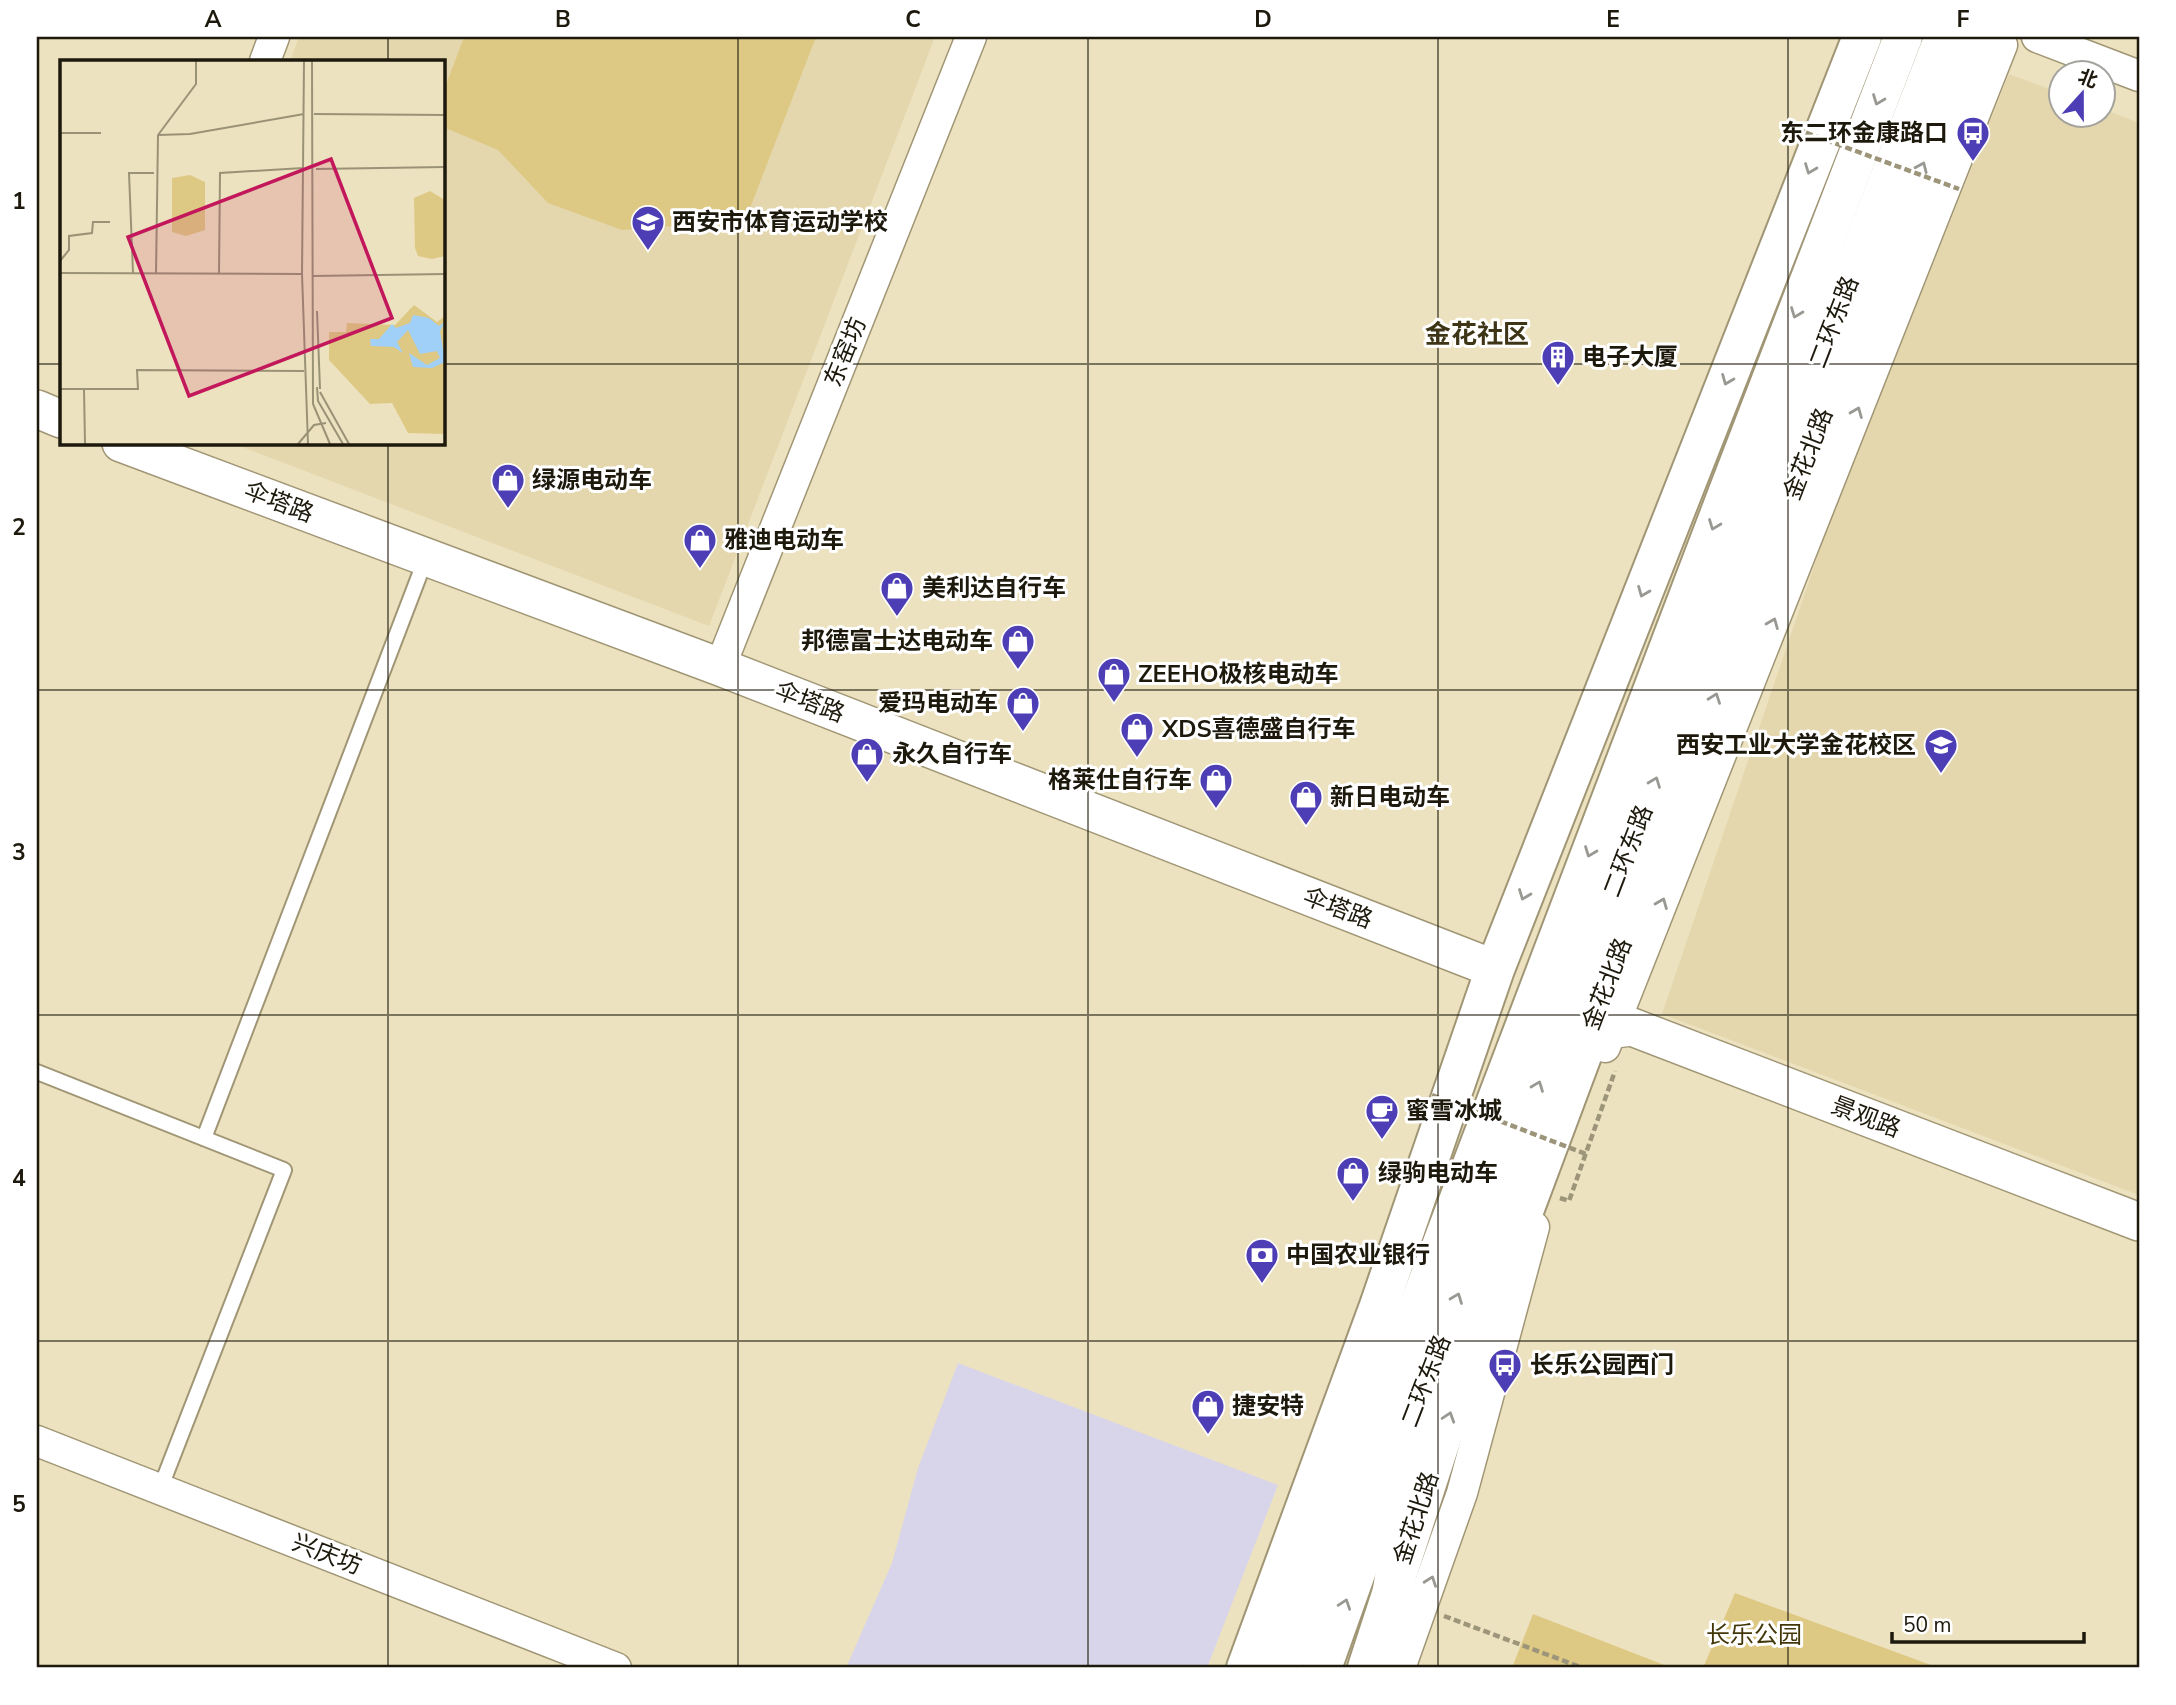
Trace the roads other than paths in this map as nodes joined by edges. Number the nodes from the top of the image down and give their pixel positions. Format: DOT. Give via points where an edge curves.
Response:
graph roads {
  1 [pos="274,37"];
  2 [pos="971,37"];
  3 [pos="1862,37"];
  4 [pos="1903,37"];
  5 [pos="1944,37"];
  6 [pos="1975,37"];
  7 [pos="1981,37"];
  8 [pos="1998,37"];
  9 [pos="2037,37"];
  10 [pos="265,60"];
  11 [pos="2139,76"];
  12 [pos="1917,111"];
  13 [pos="37,409"];
  14 [pos="60,419"];
  15 [pos="127,444"];
  16 [pos="426,557"];
  17 [pos="720,667"];
  18 [pos="1495,969"];
  19 [pos="1601,1031"];
  20 [pos="37,1072"];
  21 [pos="204,1138"];
  22 [pos="2139,1222"];
  23 [pos="1410,1377"];
  24 [pos="37,1441"];
  25 [pos="160,1489"];
  26 [pos="1278,1584"];
  27 [pos="1406,1602"];
  28 [pos="616,1668"];
  29 [pos="1247,1668"];
  30 [pos="1282,1668"];
  31 [pos="1322,1668"];
  32 [pos="1367,1668"];
  33 [pos="1400,1668"];
  1 -- 10 [label="street"];
  2 -- 17 [label="street, 东窑坊"];
  3 -- 18 [label="main road, one-way"];
  4 -- 23 [label="main road, 二环东路, one-way" via="1670,639"];
  5 -- 12 [label="main road, 二环东路"];
  6 -- 12 [label="main road"];
  19 -- 7 [label="main road, 金花北路, one-way" via="1776,536 1908,199"];
  19 -- 8 [label="street, one-way" via="2002,45"];
  9 -- 11 [label="street"];
  23 -- 12 [label="main road, 二环东路, one-way" via="1696,674"];
  13 -- 14 [label="street"];
  15 -- 16 [label="street, 伞塔路"];
  16 -- 17 [label="street, 伞塔路"];
  16 -- 21 [label="lane"];
  17 -- 18 [label="street, 伞塔路"];
  18 -- 26 [label="main road"];
  19 -- 22 [label="street, 景观路" via="1632,1027"];
  27 -- 19 [label="main road, 金花北路, one-way" via="1460,1382"];
  20 -- 21 [label="lane"];
  21 -- 25 [label="lane" via="284,1170"];
  23 -- 26 [label="main road"];
  23 -- 27 [label="main road"];
  23 -- 30 [label="main road, 二环东路" via="1344,1497"];
  31 -- 23 [label="main road, 二环东路, one-way"];
  24 -- 25 [label="street, 兴庆坊"];
  25 -- 28 [label="street, 兴庆坊"];
  26 -- 29 [label="main road"];
  27 -- 32 [label="main road, 金花北路"];
  33 -- 27 [label="street, one-way"];
}
